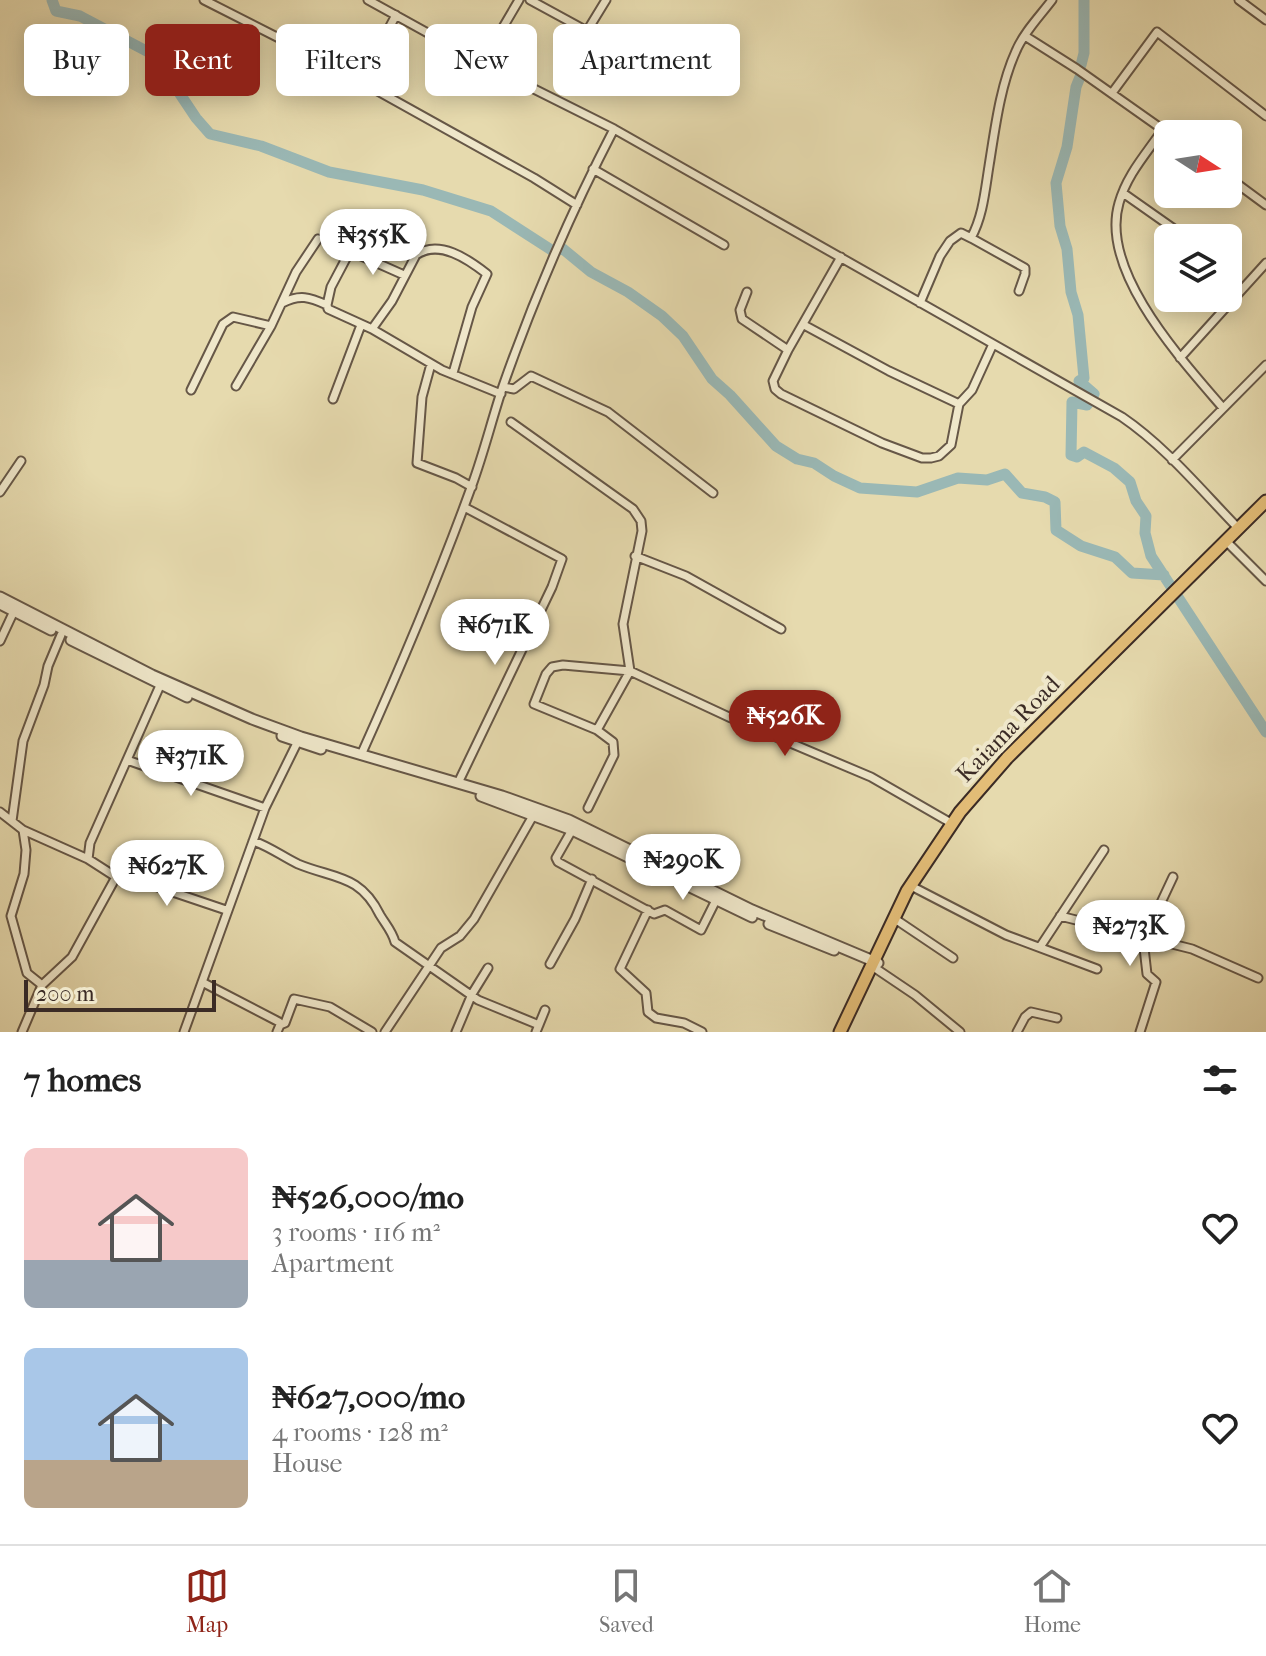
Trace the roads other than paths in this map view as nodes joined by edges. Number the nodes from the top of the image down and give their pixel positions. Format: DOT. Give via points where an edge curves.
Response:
graph roads {
  1 [pos="204,0"];
  2 [pos="368,0"];
  3 [pos="519,0"];
  4 [pos="530,0"];
  5 [pos="606,0"];
  6 [pos="1052,0"];
  7 [pos="1239,0"];
  8 [pos="396,15"];
  9 [pos="1266,20"];
  10 [pos="391,24"];
  11 [pos="505,24"];
  12 [pos="425,31"];
  13 [pos="1025,36"];
  14 [pos="276,38"];
  15 [pos="537,90"];
  16 [pos="1112,93"];
  17 [pos="385,96"];
  18 [pos="1266,116"];
  19 [pos="1154,123"];
  20 [pos="614,129"];
  21 [pos="1154,144"];
  22 [pos="593,169"];
  23 [pos="1242,187"];
  24 [pos="1123,193"];
  25 [pos="577,205"];
  26 [pos="1266,205"];
  27 [pos="1167,224"];
  28 [pos="971,238"];
  29 [pos="318,239"];
  30 [pos="724,245"];
  31 [pos="841,257"];
  32 [pos="1266,263"];
  33 [pos="404,275"];
  34 [pos="1242,287"];
  35 [pos="1019,291"];
  36 [pos="747,292"];
  37 [pos="282,303"];
  38 [pos="920,303"];
  39 [pos="327,305"];
  40 [pos="1219,312"];
  41 [pos="361,325"];
  42 [pos="804,325"];
  43 [pos="271,326"];
  44 [pos="372,329"];
  45 [pos="993,344"];
  46 [pos="788,350"];
  47 [pos="1180,358"];
  48 [pos="431,364"];
  49 [pos="1266,365"];
  50 [pos="453,373"];
  51 [pos="236,386"];
  52 [pos="191,390"];
  53 [pos="502,390"];
  54 [pos="333,399"];
  55 [pos="959,404"];
  56 [pos="1223,408"];
  57 [pos="511,422"];
  58 [pos="1172,460"];
  59 [pos="21,461"];
  60 [pos="472,487"];
  61 [pos="0,492"];
  62 [pos="713,493"];
  63 [pos="1266,501"];
  64 [pos="464,507"];
  65 [pos="1266,508"];
  66 [pos="1238,528"];
  67 [pos="1229,544"];
  68 [pos="635,556"];
  69 [pos="1266,581"];
  70 [pos="1173,596"];
  71 [pos="0,597"];
  72 [pos="0,604"];
  73 [pos="14,611"];
  74 [pos="781,629"];
  75 [pos="61,635"];
  76 [pos="0,641"];
  77 [pos="630,671"];
  78 [pos="161,683"];
  79 [pos="597,730"];
  80 [pos="297,743"];
  81 [pos="361,755"];
  82 [pos="127,760"];
  83 [pos="458,783"];
  84 [pos="265,808"];
  85 [pos="588,808"];
  86 [pos="0,812"];
  87 [pos="534,814"];
  88 [pos="12,821"];
  89 [pos="951,823"];
  90 [pos="23,830"];
  91 [pos="572,830"];
  92 [pos="253,841"];
  93 [pos="1104,850"];
  94 [pos="88,859"];
  95 [pos="116,877"];
  96 [pos="1173,877"];
  97 [pos="592,879"];
  98 [pos="915,888"];
  99 [pos="716,900"];
  100 [pos="226,910"];
  101 [pos="648,910"];
  102 [pos="1060,916"];
  103 [pos="898,921"];
  104 [pos="1146,939"];
  105 [pos="1040,947"];
  106 [pos="953,958"];
  107 [pos="429,964"];
  108 [pos="550,964"];
  109 [pos="874,965"];
  110 [pos="488,968"];
  111 [pos="1097,969"];
  112 [pos="1258,978"];
  113 [pos="202,982"];
  114 [pos="42,985"];
  115 [pos="472,994"];
  116 [pos="545,1010"];
  117 [pos="1057,1018"];
  118 [pos="537,1028"];
  119 [pos="26,1029"];
  120 [pos="278,1029"];
  121 [pos="184,1032"];
  122 [pos="372,1032"];
  123 [pos="385,1032"];
  124 [pos="456,1032"];
  125 [pos="702,1032"];
  126 [pos="843,1032"];
  127 [pos="960,1032"];
  128 [pos="1017,1032"];
  129 [pos="1140,1032"];
  1 -- 14 [label="street"];
  2 -- 8 [label="street"];
  3 -- 11 [label="street"];
  4 -- 5 [label="street" via="587,31"];
  6 -- 13 [label="street"];
  7 -- 9 [label="street"];
  8 -- 10 [label="street"];
  8 -- 12 [label="street"];
  13 -- 16 [label="street"];
  13 -- 28 [label="street" via="1006,84 984,202"];
  15 -- 20 [label="street"];
  16 -- 18 [label="street" via="1157,32"];
  16 -- 19 [label="street"];
  17 -- 25 [label="street"];
  20 -- 22 [label="street"];
  20 -- 31 [label="street"];
  21 -- 24 [label="street"];
  22 -- 25 [label="street"];
  22 -- 30 [label="street"];
  23 -- 26 [label="street"];
  24 -- 27 [label="street"];
  24 -- 47 [label="street" via="1116,224 1123,263 1156,326"];
  25 -- 53 [label="street"];
  28 -- 35 [label="street" via="1023,266"];
  28 -- 38 [label="street" via="961,233 950,241"];
  29 -- 37 [label="street"];
  31 -- 38 [label="street"];
  31 -- 42 [label="street"];
  32 -- 34 [label="street"];
  33 -- 39 [label="street" via="350,251"];
  33 -- 44 [label="street"];
  33 -- 50 [label="street" via="416,255 440,248 487,274"];
  36 -- 46 [label="street" via="742,319"];
  37 -- 39 [label="street" via="306,296"];
  37 -- 43 [label="street"];
  38 -- 45 [label="street"];
  39 -- 41 [label="street"];
  40 -- 47 [label="street"];
  41 -- 44 [label="street"];
  41 -- 54 [label="street"];
  42 -- 46 [label="street"];
  42 -- 55 [label="street"];
  43 -- 51 [label="street"];
  43 -- 52 [label="street" via="228,318"];
  44 -- 48 [label="street"];
  45 -- 55 [label="street" via="972,390"];
  45 -- 58 [label="street" via="1136,427"];
  46 -- 55 [label="street" via="773,381 781,394 922,458 939,456 951,445"];
  47 -- 56 [label="street"];
  48 -- 50 [label="street"];
  48 -- 60 [label="street" via="422,397 417,463"];
  49 -- 56 [label="street"];
  50 -- 53 [label="street"];
  53 -- 60 [label="street"];
  53 -- 62 [label="street" via="514,389 531,376 608,412"];
  56 -- 58 [label="street"];
  57 -- 68 [label="street" via="633,509 642,531"];
  58 -- 66 [label="street"];
  59 -- 61 [label="street"];
  60 -- 64 [label="street"];
  63 -- 66 [label="highway, Kaiama Road"];
  64 -- 81 [label="street"];
  64 -- 83 [label="street" via="562,559"];
  65 -- 67 [label="highway, Kaiama Road"];
  66 -- 70 [label="highway, Kaiama Road"];
  67 -- 69 [label="street"];
  67 -- 70 [label="highway, Kaiama Road"];
  68 -- 74 [label="street" via="686,576"];
  68 -- 77 [label="street" via="623,624"];
  70 -- 89 [label="highway, Kaiama Road" via="1007,758"];
  70 -- 98 [label="highway, Kaiama Road" via="982,794"];
  71 -- 78 [label="street"];
  72 -- 73 [label="street"];
  73 -- 75 [label="street"];
  73 -- 76 [label="street"];
  75 -- 78 [label="street"];
  75 -- 88 [label="street" via="23,741"];
  77 -- 79 [label="street"];
  77 -- 79 [label="street" via="563,665 546,674 534,704"];
  77 -- 89 [label="street" via="871,777"];
  78 -- 80 [label="street"];
  78 -- 81 [label="street"];
  78 -- 82 [label="street"];
  79 -- 85 [label="street" via="613,742 614,755"];
  80 -- 84 [label="street"];
  80 -- 87 [label="street"];
  81 -- 83 [label="street"];
  82 -- 84 [label="street"];
  82 -- 94 [label="street"];
  83 -- 109 [label="street" via="569,820"];
  84 -- 92 [label="street"];
  86 -- 88 [label="street"];
  87 -- 91 [label="street"];
  87 -- 107 [label="street" via="474,919"];
  88 -- 90 [label="street"];
  89 -- 109 [label="highway, Kaiama Road" via="907,891"];
  90 -- 94 [label="street"];
  90 -- 114 [label="street" via="24,874 11,916 27,973"];
  91 -- 97 [label="street" via="556,858"];
  91 -- 99 [label="street"];
  92 -- 100 [label="street"];
  92 -- 107 [label="street" via="357,886 375,903 395,942"];
  93 -- 102 [label="street"];
  94 -- 95 [label="street"];
  95 -- 100 [label="street"];
  95 -- 114 [label="street" via="72,957"];
  96 -- 104 [label="street"];
  97 -- 101 [label="street"];
  97 -- 108 [label="street"];
  98 -- 103 [label="highway, Kaiama Road"];
  98 -- 105 [label="street"];
  99 -- 101 [label="street" via="701,930 665,910"];
  99 -- 109 [label="street"];
  100 -- 113 [label="street"];
  101 -- 125 [label="street" via="620,969 646,993 648,1012"];
  102 -- 104 [label="street"];
  102 -- 105 [label="street"];
  103 -- 106 [label="street"];
  103 -- 109 [label="highway, Kaiama Road"];
  104 -- 112 [label="street" via="1192,949"];
  104 -- 129 [label="street" via="1147,974 1156,982"];
  105 -- 111 [label="street"];
  107 -- 115 [label="street"];
  107 -- 123 [label="street"];
  109 -- 126 [label="highway, Kaiama Road"];
  109 -- 127 [label="street"];
  110 -- 115 [label="street"];
  113 -- 120 [label="street" via="279,1022"];
  113 -- 121 [label="street"];
  114 -- 119 [label="street"];
  115 -- 118 [label="street"];
  115 -- 124 [label="street"];
  116 -- 118 [label="street"];
  117 -- 128 [label="street" via="1031,1012"];
  120 -- 122 [label="street" via="294,999 299,999 330,1007"];
}
